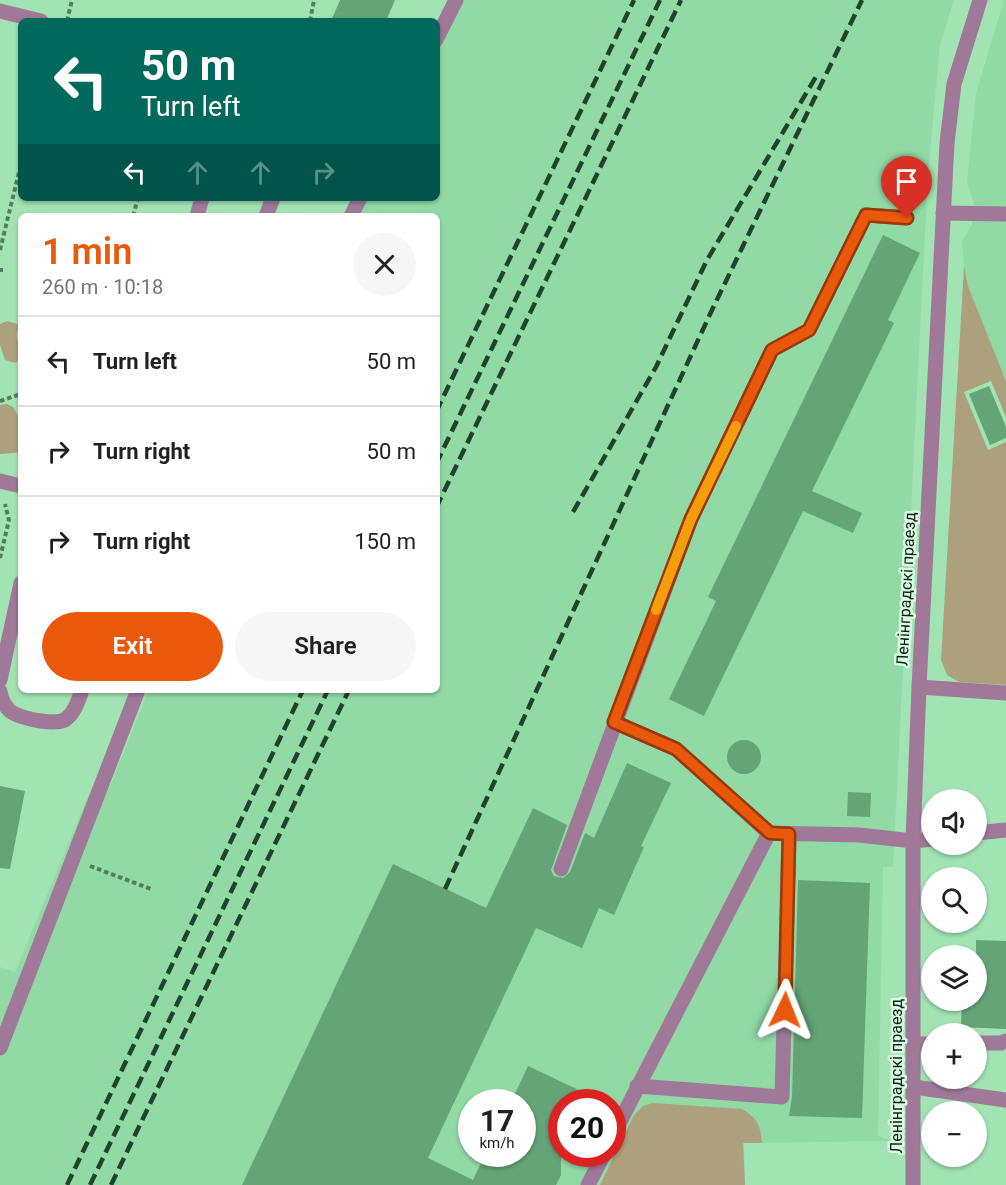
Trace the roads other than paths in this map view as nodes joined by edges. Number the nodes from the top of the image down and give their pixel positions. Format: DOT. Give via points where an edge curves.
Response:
graph roads {
  1 [pos="456,0"];
  2 [pos="980,0"];
  3 [pos="0,11"];
  4 [pos="29,18"];
  5 [pos="440,32"];
  6 [pos="943,213"];
  7 [pos="1006,214"];
  8 [pos="907,218"];
  9 [pos="0,481"];
  10 [pos="18,485"];
  11 [pos="18,597"];
  12 [pos="0,680"];
  13 [pos="919,687"];
  14 [pos="0,691"];
  15 [pos="81,693"];
  16 [pos="137,693"];
  17 [pos="1006,693"];
  18 [pos="614,722"];
  19 [pos="1006,830"];
  20 [pos="987,832"];
  21 [pos="770,833"];
  22 [pos="789,834"];
  23 [pos="921,840"];
  24 [pos="913,841"];
  25 [pos="561,869"];
  26 [pos="1006,1041"];
  27 [pos="987,1043"];
  28 [pos="914,1044"];
  29 [pos="921,1044"];
  30 [pos="0,1048"];
  31 [pos="637,1086"];
  32 [pos="914,1087"];
  33 [pos="1006,1100"];
  34 [pos="626,1108"];
  35 [pos="597,1167"];
  36 [pos="588,1185"];
  37 [pos="913,1185"];
  1 -- 5 [label="street"];
  2 -- 6 [label="street, Ленінградскі праезд" via="954,84"];
  3 -- 4 [label="street"];
  6 -- 7 [label="street"];
  6 -- 13 [label="street, Ленінградскі праезд"];
  8 -- 18 [label="street" via="866,215 809,330 772,350 691,519"];
  9 -- 10 [label="street"];
  11 -- 12 [label="street"];
  13 -- 17 [label="street"];
  13 -- 24 [label="street, Ленінградскі праезд"];
  14 -- 15 [label="street" via="1,700 13,714 51,723 64,720 74,710"];
  16 -- 30 [label="street"];
  18 -- 21 [label="street" via="676,749"];
  18 -- 25 [label="street"];
  19 -- 20 [label="street"];
  21 -- 22 [label="street"];
  21 -- 31 [label="street"];
  22 -- 24 [label="street"];
  22 -- 31 [label="street" via="782,1097"];
  23 -- 24 [label="street"];
  24 -- 28 [label="street, Ленінградскі праезд"];
  26 -- 27 [label="street"];
  28 -- 29 [label="street"];
  28 -- 32 [label="street, Ленінградскі праезд"];
  31 -- 34 [label="street"];
  32 -- 33 [label="street"];
  32 -- 37 [label="street, Ленінградскі праезд"];
  35 -- 36 [label="street"];
}
